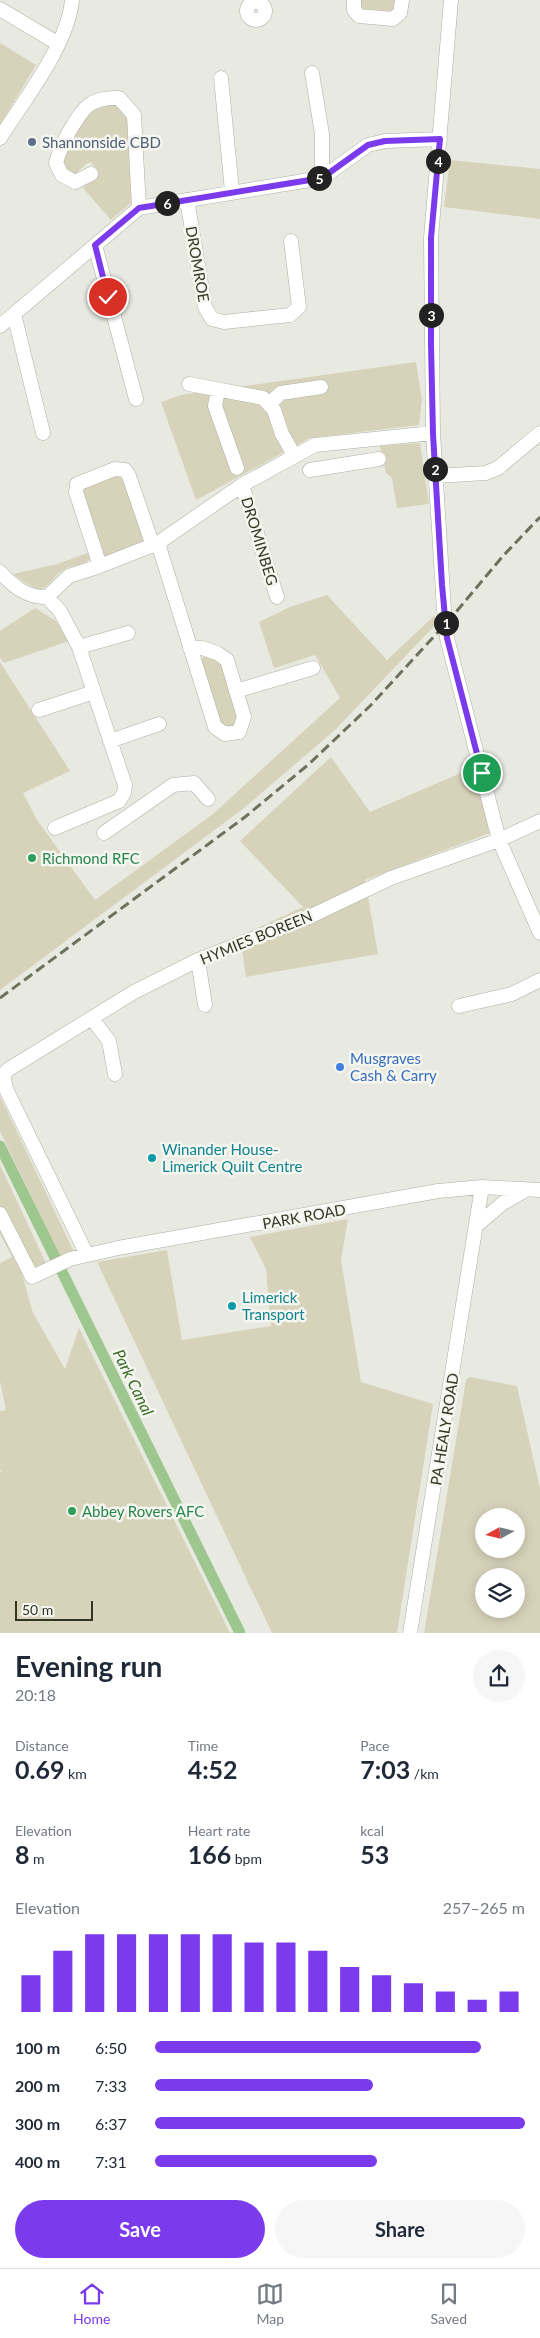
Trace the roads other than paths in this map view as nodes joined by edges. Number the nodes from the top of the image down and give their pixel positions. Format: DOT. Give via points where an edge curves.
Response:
graph roads {
  1 [pos="72,0"];
  2 [pos="354,0"];
  3 [pos="402,0"];
  4 [pos="451,0"];
  5 [pos="0,9"];
  6 [pos="57,43"];
  7 [pos="312,73"];
  8 [pos="220,78"];
  9 [pos="0,138"];
  10 [pos="440,139"];
  11 [pos="90,174"];
  12 [pos="322,178"];
  13 [pos="232,191"];
  14 [pos="187,200"];
  15 [pos="139,208"];
  16 [pos="291,241"];
  17 [pos="95,245"];
  18 [pos="14,314"];
  19 [pos="0,326"];
  20 [pos="189,384"];
  21 [pos="321,387"];
  22 [pos="218,390"];
  23 [pos="136,400"];
  24 [pos="270,403"];
  25 [pos="43,433"];
  26 [pos="540,433"];
  27 [pos="433,434"];
  28 [pos="340,443"];
  29 [pos="294,456"];
  30 [pos="379,459"];
  31 [pos="344,464"];
  32 [pos="237,468"];
  33 [pos="310,470"];
  34 [pos="436,476"];
  35 [pos="242,485"];
  36 [pos="155,544"];
  37 [pos="100,566"];
  38 [pos="0,572"];
  39 [pos="47,597"];
  40 [pos="277,597"];
  41 [pos="128,633"];
  42 [pos="79,647"];
  43 [pos="190,648"];
  44 [pos="314,668"];
  45 [pos="236,691"];
  46 [pos="94,692"];
  47 [pos="38,710"];
  48 [pos="159,724"];
  49 [pos="110,741"];
  50 [pos="208,799"];
  51 [pos="119,801"];
  52 [pos="129,816"];
  53 [pos="540,821"];
  54 [pos="55,828"];
  55 [pos="104,833"];
  56 [pos="499,840"];
  57 [pos="540,932"];
  58 [pos="198,960"];
  59 [pos="540,980"];
  60 [pos="205,1005"];
  61 [pos="458,1006"];
  62 [pos="93,1020"];
  63 [pos="114,1074"];
  64 [pos="482,1187"];
  65 [pos="533,1190"];
  66 [pos="0,1214"];
  67 [pos="477,1225"];
  68 [pos="87,1255"];
  69 [pos="410,1633"];
  1 -- 6 [label="street" via="71,13"];
  2 -- 3 [label="street" via="354,10 359,16 393,19 400,13"];
  4 -- 10 [label="street"];
  5 -- 6 [label="street"];
  6 -- 9 [label="street"];
  7 -- 12 [label="street" via="322,134"];
  8 -- 13 [label="street"];
  10 -- 12 [label="street" via="385,141 368,145"];
  10 -- 27 [label="street" via="431,238"];
  11 -- 15 [label="street" via="75,182 62,175 56,163 58,152 83,108 104,98 119,98 134,114"];
  12 -- 13 [label="street"];
  13 -- 14 [label="street"];
  14 -- 15 [label="street"];
  14 -- 16 [label="street, DROMROE" via="205,307 212,319 224,322 290,315 299,307"];
  15 -- 17 [label="street"];
  17 -- 18 [label="street"];
  17 -- 23 [label="street"];
  18 -- 19 [label="street"];
  18 -- 25 [label="street"];
  20 -- 22 [label="street"];
  21 -- 24 [label="street" via="281,393"];
  22 -- 24 [label="street" via="263,398"];
  22 -- 32 [label="street" via="216,406"];
  24 -- 29 [label="street"];
  26 -- 34 [label="street" via="498,468 486,473"];
  27 -- 28 [label="street, DROMINBEG"];
  27 -- 34 [label="street"];
  28 -- 29 [label="street, DROMINBEG" via="315,445"];
  28 -- 31 [label="street"];
  29 -- 35 [label="street, DROMINBEG"];
  30 -- 31 [label="street"];
  31 -- 33 [label="street"];
  34 -- 56 [label="street" via="447,638"];
  35 -- 36 [label="street, DROMINBEG"];
  35 -- 40 [label="street, DROMINBEG"];
  36 -- 37 [label="street, DROMINBEG"];
  36 -- 37 [label="street" via="125,470 115,469 77,484 76,492"];
  36 -- 43 [label="street"];
  37 -- 39 [label="street, DROMINBEG" via="69,576"];
  38 -- 39 [label="street" via="13,586 30,595"];
  39 -- 42 [label="street" via="60,611"];
  41 -- 42 [label="street"];
  42 -- 46 [label="street"];
  43 -- 45 [label="street" via="202,648 227,660"];
  43 -- 45 [label="street" via="215,727 225,734 238,732 242,726 244,717"];
  44 -- 45 [label="street"];
  46 -- 47 [label="street"];
  46 -- 49 [label="street"];
  48 -- 49 [label="street"];
  49 -- 51 [label="street" via="125,785"];
  50 -- 52 [label="street" via="194,783 173,784"];
  51 -- 52 [label="street"];
  51 -- 54 [label="street"];
  52 -- 55 [label="street"];
  53 -- 56 [label="street, HYMIES BOREEN"];
  56 -- 57 [label="street"];
  56 -- 58 [label="street, HYMIES BOREEN" via="391,878 310,916"];
  58 -- 60 [label="street"];
  58 -- 62 [label="street, HYMIES BOREEN" via="134,992"];
  59 -- 61 [label="street" via="512,994"];
  62 -- 63 [label="street" via="109,1041"];
  62 -- 68 [label="street, HYMIES BOREEN" via="25,1058 3,1075 6,1089"];
  64 -- 65 [label="street, PARK ROAD"];
  64 -- 67 [label="street, PA HEALY ROAD"];
  64 -- 68 [label="street, PARK ROAD" via="438,1191"];
  65 -- 67 [label="street" via="503,1204"];
  66 -- 68 [label="street, PARK ROAD" via="32,1276"];
  67 -- 69 [label="street, PA HEALY ROAD"];
}
